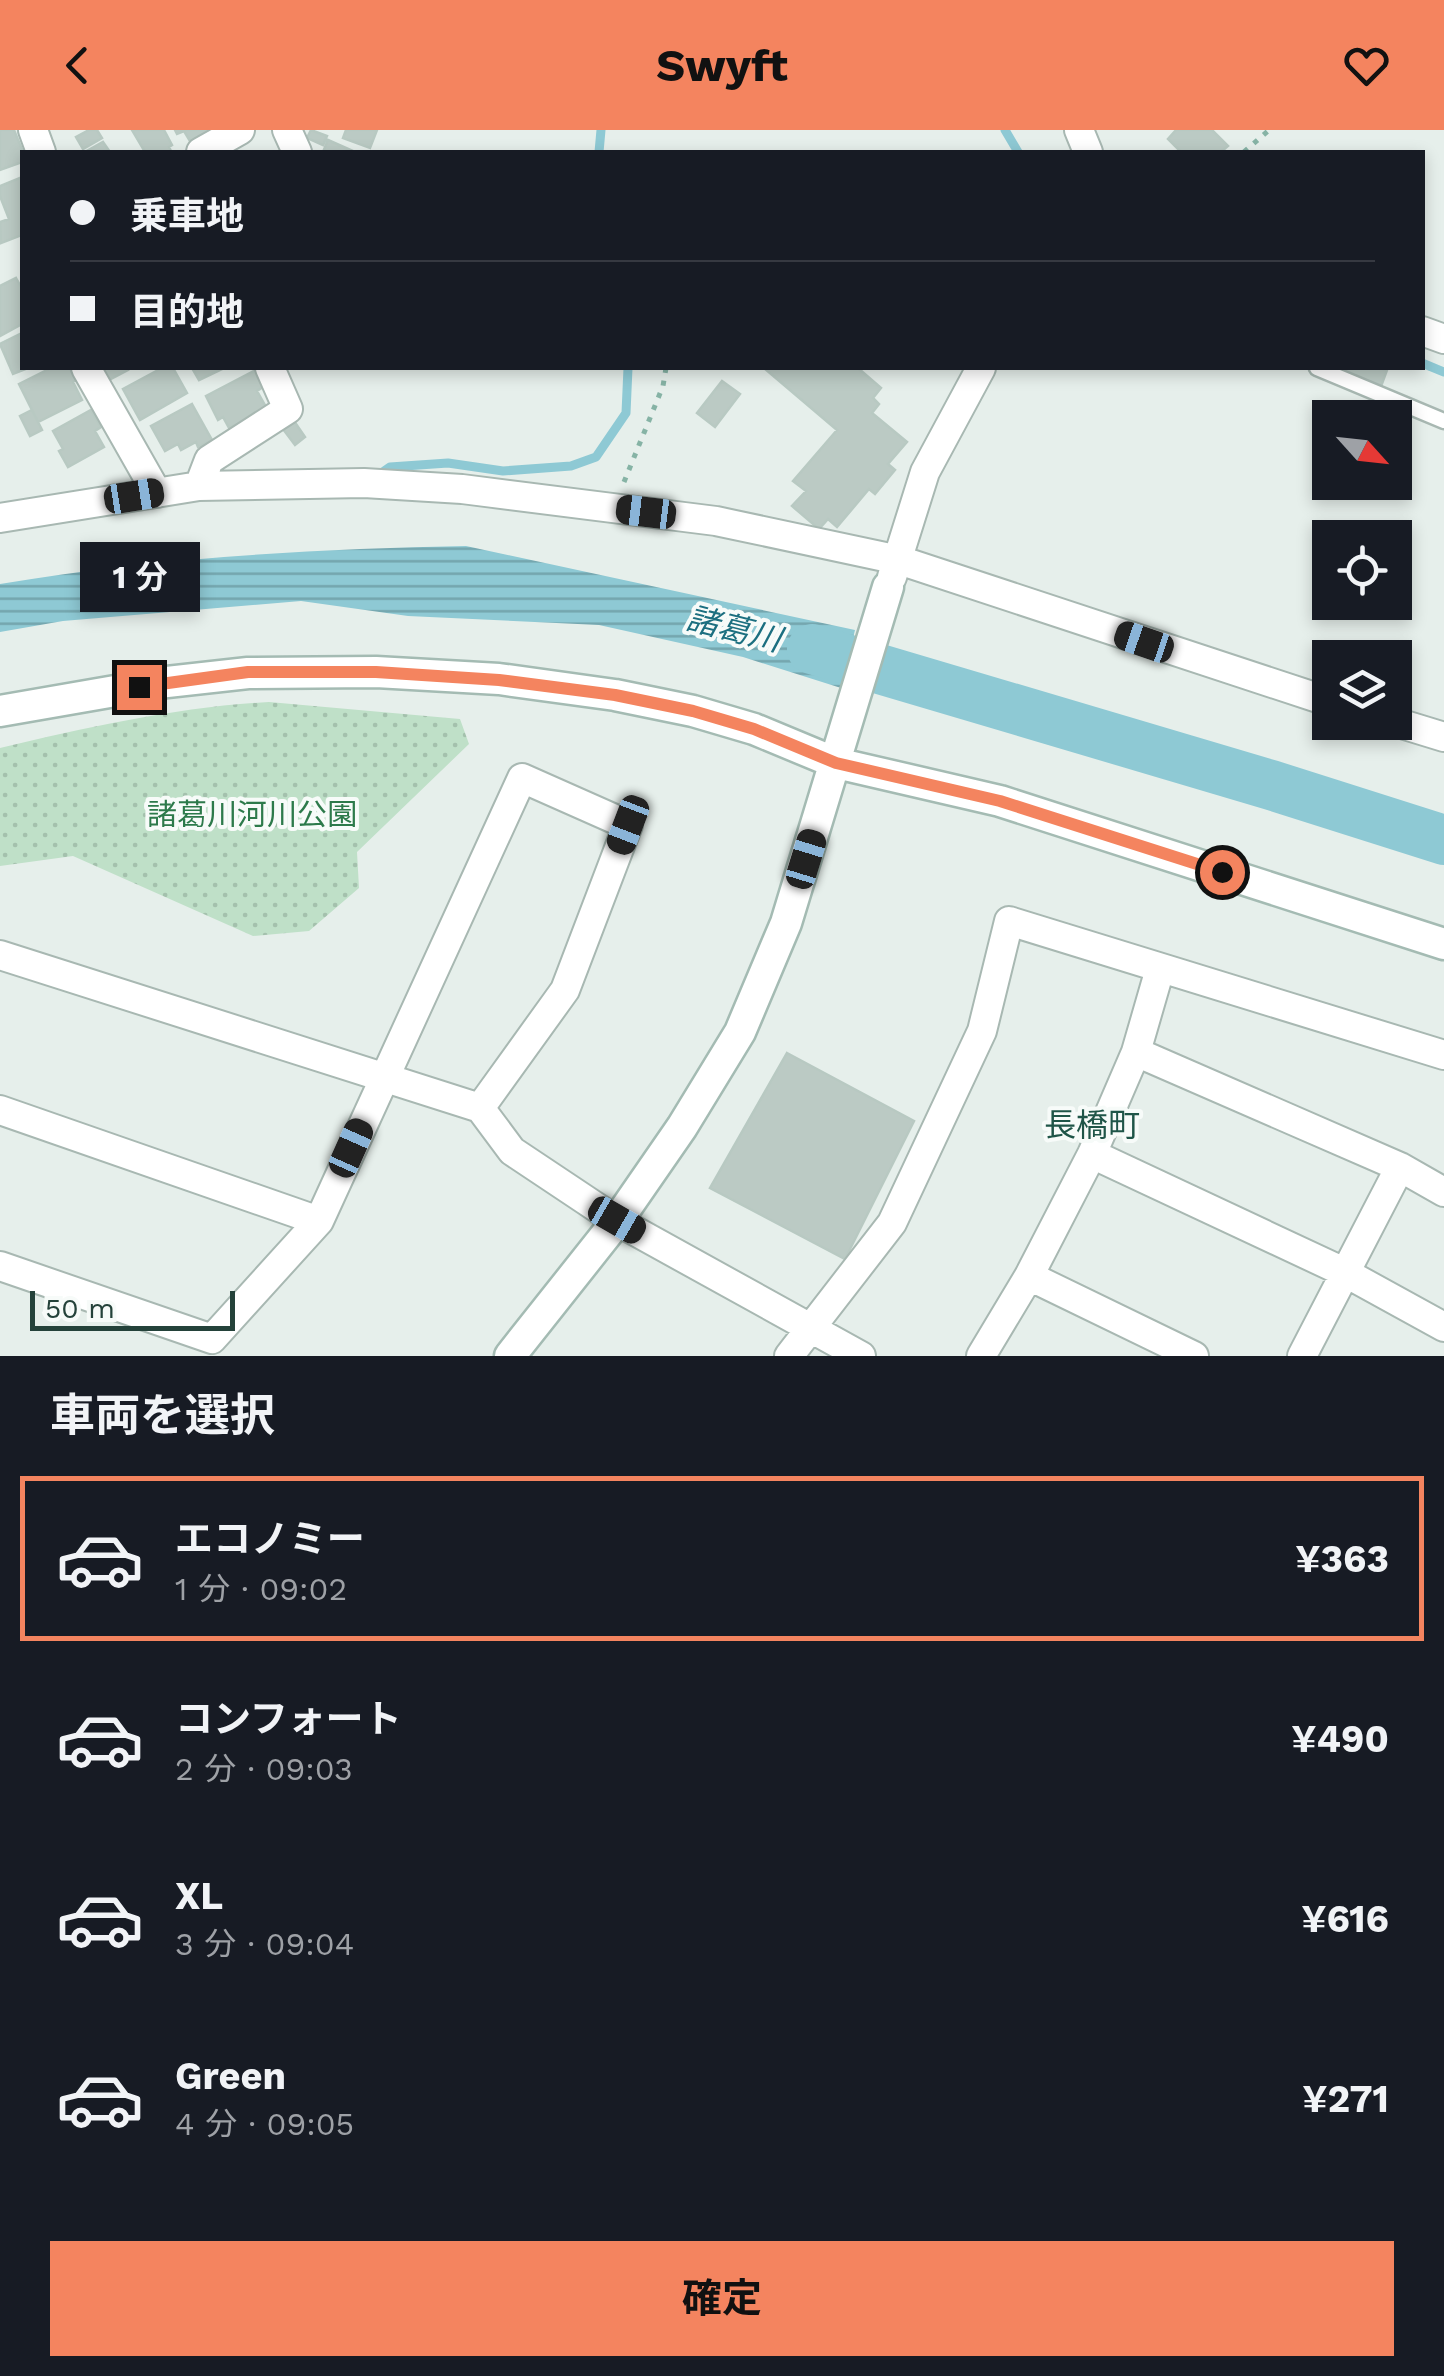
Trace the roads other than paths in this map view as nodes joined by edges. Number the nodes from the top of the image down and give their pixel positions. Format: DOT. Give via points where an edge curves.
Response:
graph roads {
  1 [pos="240,130"];
  2 [pos="205,150"];
  3 [pos="87,370"];
  4 [pos="271,370"];
  5 [pos="980,370"];
  6 [pos="1321,370"];
  7 [pos="1444,422"];
  8 [pos="199,486"];
  9 [pos="156,492"];
  10 [pos="0,518"];
  11 [pos="893,574"];
  12 [pos="1312,697"];
  13 [pos="0,711"];
  14 [pos="1412,727"];
  15 [pos="1444,737"];
  16 [pos="839,753"];
  17 [pos="1444,944"];
  18 [pos="0,955"];
  19 [pos="1160,969"];
  20 [pos="1136,1052"];
  21 [pos="1444,1055"];
  22 [pos="383,1076"];
  23 [pos="480,1108"];
  24 [pos="0,1110"];
  25 [pos="1092,1154"];
  26 [pos="1400,1166"];
  27 [pos="1444,1192"];
  28 [pos="318,1220"];
  29 [pos="617,1220"];
  30 [pos="0,1266"];
  31 [pos="1344,1272"];
  32 [pos="1029,1276"];
  33 [pos="1444,1327"];
  34 [pos="809,1330"];
  35 [pos="510,1356"];
  36 [pos="789,1356"];
  37 [pos="861,1356"];
  38 [pos="981,1356"];
  39 [pos="1194,1356"];
  40 [pos="1302,1356"];
  1 -- 2 [label="street"];
  3 -- 9 [label="street"];
  4 -- 8 [label="street" via="288,410 208,460"];
  5 -- 11 [label="street" via="924,472"];
  6 -- 7 [label="lane"];
  8 -- 9 [label="street"];
  8 -- 11 [label="street" via="364,482 462,489 716,522"];
  9 -- 10 [label="street"];
  11 -- 12 [label="street"];
  11 -- 16 [label="street"];
  13 -- 16 [label="street" via="248,672 412,674 615,695"];
  14 -- 15 [label="street"];
  16 -- 17 [label="street"];
  16 -- 29 [label="street" via="786,923 740,1032"];
  18 -- 22 [label="street"];
  19 -- 20 [label="street"];
  19 -- 21 [label="street"];
  19 -- 34 [label="street" via="1008,921 982,1031 892,1223"];
  20 -- 25 [label="street"];
  20 -- 26 [label="street"];
  22 -- 23 [label="street"];
  22 -- 23 [label="street" via="522,778 628,825 565,990"];
  22 -- 28 [label="street"];
  23 -- 29 [label="street" via="512,1151"];
  24 -- 28 [label="street"];
  25 -- 31 [label="street"];
  25 -- 32 [label="street"];
  26 -- 27 [label="street"];
  26 -- 31 [label="street"];
  28 -- 30 [label="street" via="212,1339"];
  29 -- 34 [label="street"];
  29 -- 35 [label="street"];
  31 -- 33 [label="street"];
  31 -- 40 [label="street"];
  32 -- 38 [label="street"];
  32 -- 39 [label="street"];
  34 -- 36 [label="street"];
  34 -- 37 [label="street"];
}
